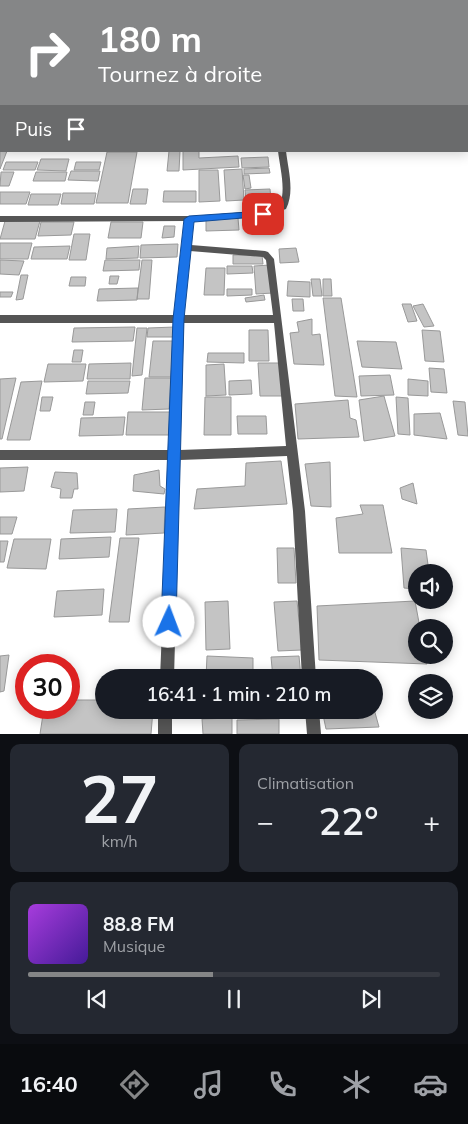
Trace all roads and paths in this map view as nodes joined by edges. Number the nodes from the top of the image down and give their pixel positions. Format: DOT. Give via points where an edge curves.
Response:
graph roads {
  1 [pos="282,152"];
  2 [pos="0,219"];
  3 [pos="189,219"];
  4 [pos="187,248"];
  5 [pos="278,318"];
  6 [pos="0,319"];
  7 [pos="179,319"];
  8 [pos="293,451"];
  9 [pos="0,455"];
  10 [pos="175,455"];
  11 [pos="167,669"];
  12 [pos="308,669"];
  13 [pos="165,719"];
  14 [pos="313,719"];
  15 [pos="165,734"];
  16 [pos="314,734"];
  1 -- 3 [label="street" via="286,197 284,206 278,211"];
  2 -- 3 [label="street"];
  3 -- 4 [label="street"];
  4 -- 5 [label="street" via="265,254 270,259"];
  4 -- 7 [label="street"];
  5 -- 7 [label="street"];
  5 -- 8 [label="street"];
  6 -- 7 [label="street"];
  7 -- 10 [label="street"];
  8 -- 10 [label="street"];
  8 -- 12 [label="street"];
  9 -- 10 [label="street"];
  10 -- 11 [label="street"];
  13 -- 15 [label="street"];
  14 -- 16 [label="street"];
}
